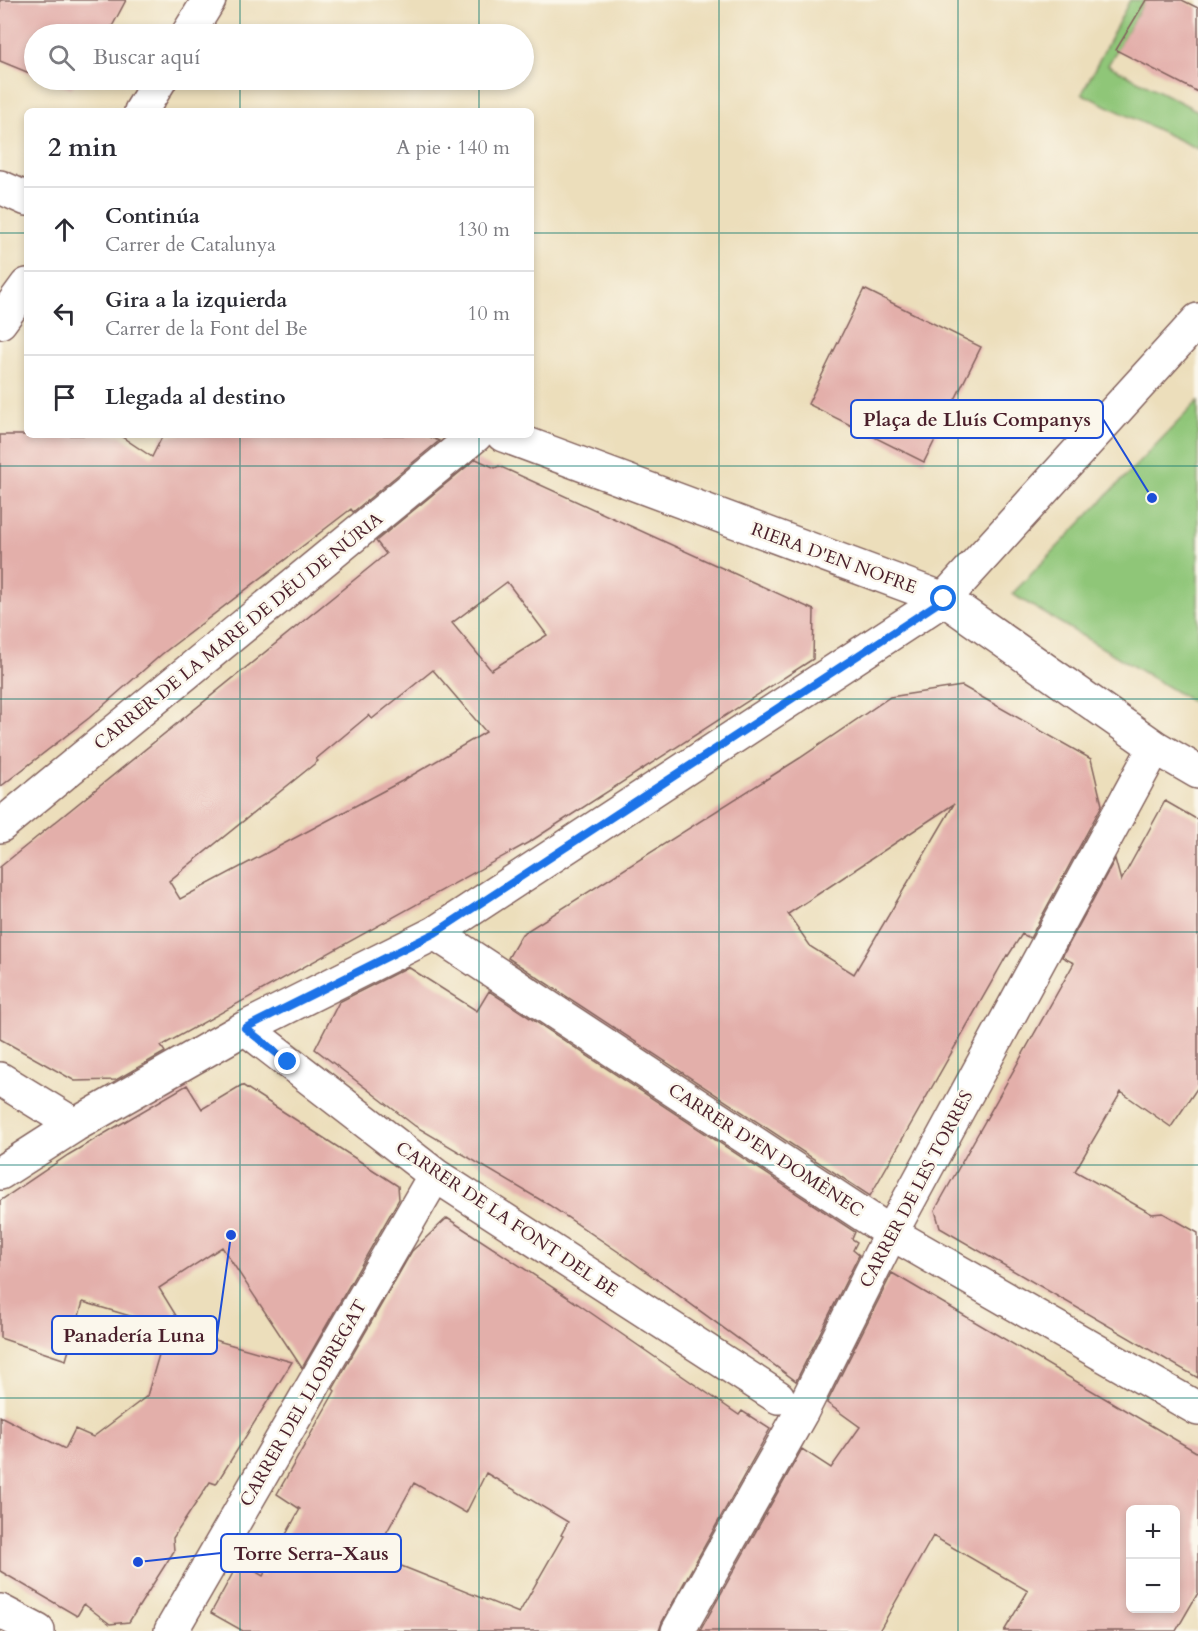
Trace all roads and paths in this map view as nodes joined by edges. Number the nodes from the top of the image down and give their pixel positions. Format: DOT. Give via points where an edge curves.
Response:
graph roads {
  1 [pos="209,0"];
  2 [pos="194,24"];
  3 [pos="154,90"];
  4 [pos="143,108"];
  5 [pos="0,187"];
  6 [pos="24,198"];
  7 [pos="24,289"];
  8 [pos="1198,320"];
  9 [pos="0,322"];
  10 [pos="472,438"];
  11 [pos="510,438"];
  12 [pos="944,599"];
  13 [pos="1155,747"];
  14 [pos="1198,772"];
  15 [pos="0,826"];
  16 [pos="435,933"];
  17 [pos="245,1028"];
  18 [pos="0,1079"];
  19 [pos="75,1125"];
  20 [pos="0,1173"];
  21 [pos="435,1175"];
  22 [pos="891,1233"];
  23 [pos="778,1397"];
  24 [pos="1198,1409"];
  25 [pos="0,1611"];
  26 [pos="38,1631"];
  27 [pos="171,1631"];
  28 [pos="678,1631"];
  1 -- 2 [label="street"];
  3 -- 4 [label="street"];
  5 -- 6 [label="street"];
  7 -- 9 [label="street"];
  8 -- 12 [label="street"];
  10 -- 15 [label="street, CARRER DE LA MARE DE DÉU DE NÚRIA"];
  11 -- 12 [label="street, RIERA D'EN NOFRE"];
  12 -- 13 [label="street, RIERA D'EN NOFRE"];
  12 -- 16 [label="street"];
  13 -- 14 [label="street, RIERA D'EN NOFRE"];
  13 -- 22 [label="street, CARRER DE LES TORRES"];
  16 -- 17 [label="street"];
  16 -- 22 [label="street, CARRER D'EN DOMÈNEC"];
  17 -- 19 [label="street"];
  17 -- 21 [label="street, CARRER DE LA FONT DEL BE"];
  18 -- 19 [label="street"];
  19 -- 20 [label="street"];
  21 -- 23 [label="street, CARRER DE LA FONT DEL BE"];
  21 -- 27 [label="street, CARRER DEL LLOBREGAT"];
  22 -- 24 [label="street, CARRER D'EN DOMÈNEC"];
  22 -- 28 [label="street, CARRER DE LES TORRES" via="801,1413"];
  25 -- 26 [label="street"];
}
